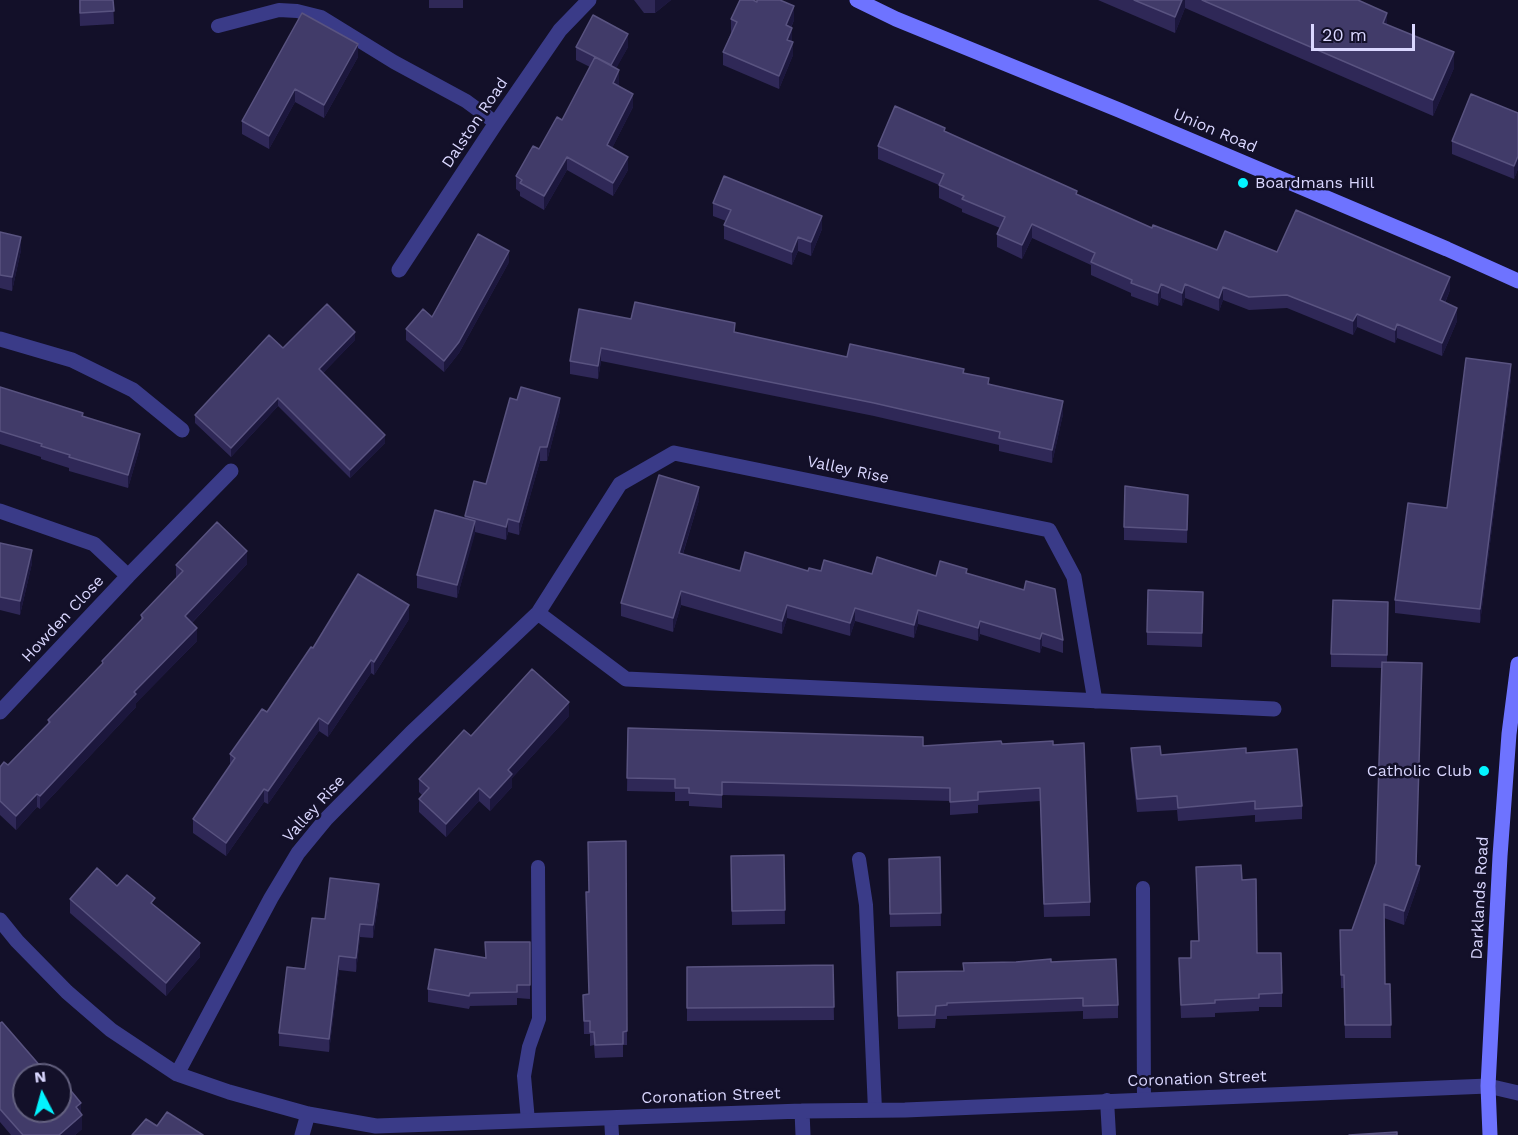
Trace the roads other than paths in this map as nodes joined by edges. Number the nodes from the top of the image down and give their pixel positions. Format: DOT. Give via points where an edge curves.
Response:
graph roads {
  1 [pos="589,0"];
  2 [pos="857,0"];
  3 [pos="218,26"];
  4 [pos="496,123"];
  5 [pos="399,270"];
  6 [pos="1518,281"];
  7 [pos="0,339"];
  8 [pos="182,430"];
  9 [pos="231,471"];
  10 [pos="0,511"];
  11 [pos="128,576"];
  12 [pos="538,613"];
  13 [pos="1518,664"];
  14 [pos="1095,701"];
  15 [pos="1274,709"];
  16 [pos="0,712"];
  17 [pos="859,859"];
  18 [pos="538,867"];
  19 [pos="1143,888"];
  20 [pos="0,920"];
  21 [pos="177,1074"];
  22 [pos="1488,1086"];
  23 [pos="1518,1093"];
  24 [pos="1144,1099"];
  25 [pos="1107,1100"];
  26 [pos="875,1110"];
  27 [pos="802,1111"];
  28 [pos="308,1114"];
  29 [pos="611,1118"];
  30 [pos="528,1121"];
  31 [pos="302,1135"];
  32 [pos="612,1135"];
  33 [pos="804,1135"];
  34 [pos="1109,1135"];
  35 [pos="1490,1135"];
  1 -- 4 [label="street, Dalston Road" via="560,30"];
  2 -- 6 [label="main road, Union Road"];
  3 -- 4 [label="lane" via="279,10 321,17 466,101"];
  4 -- 5 [label="street, Dalston Road"];
  7 -- 8 [label="street" via="72,360 133,390"];
  9 -- 11 [label="street, Howden Close"];
  10 -- 11 [label="street, Howden Close" via="94,544"];
  11 -- 16 [label="street, Howden Close"];
  12 -- 14 [label="street" via="626,679"];
  12 -- 14 [label="street, Valley Rise" via="620,484 674,453 1049,530 1074,577"];
  12 -- 21 [label="street, Valley Rise" via="395,748 298,853"];
  13 -- 22 [label="main road, Darklands Road" via="1500,856"];
  14 -- 15 [label="street"];
  17 -- 26 [label="lane" via="866,905"];
  18 -- 30 [label="lane" via="539,1019 524,1076"];
  19 -- 24 [label="lane"];
  20 -- 21 [label="street, Coronation Street" via="67,992 111,1030"];
  21 -- 28 [label="street, Coronation Street"];
  22 -- 23 [label="street, Coronation Street"];
  22 -- 24 [label="street, Coronation Street"];
  22 -- 35 [label="main road, Darklands Road"];
  24 -- 25 [label="street, Coronation Street"];
  25 -- 26 [label="street, Coronation Street"];
  25 -- 34 [label="lane"];
  26 -- 27 [label="street, Coronation Street"];
  27 -- 29 [label="street, Coronation Street"];
  27 -- 33 [label="street"];
  28 -- 30 [label="street, Coronation Street" via="376,1126"];
  28 -- 31 [label="street"];
  29 -- 30 [label="street, Coronation Street"];
  29 -- 32 [label="lane"];
}
